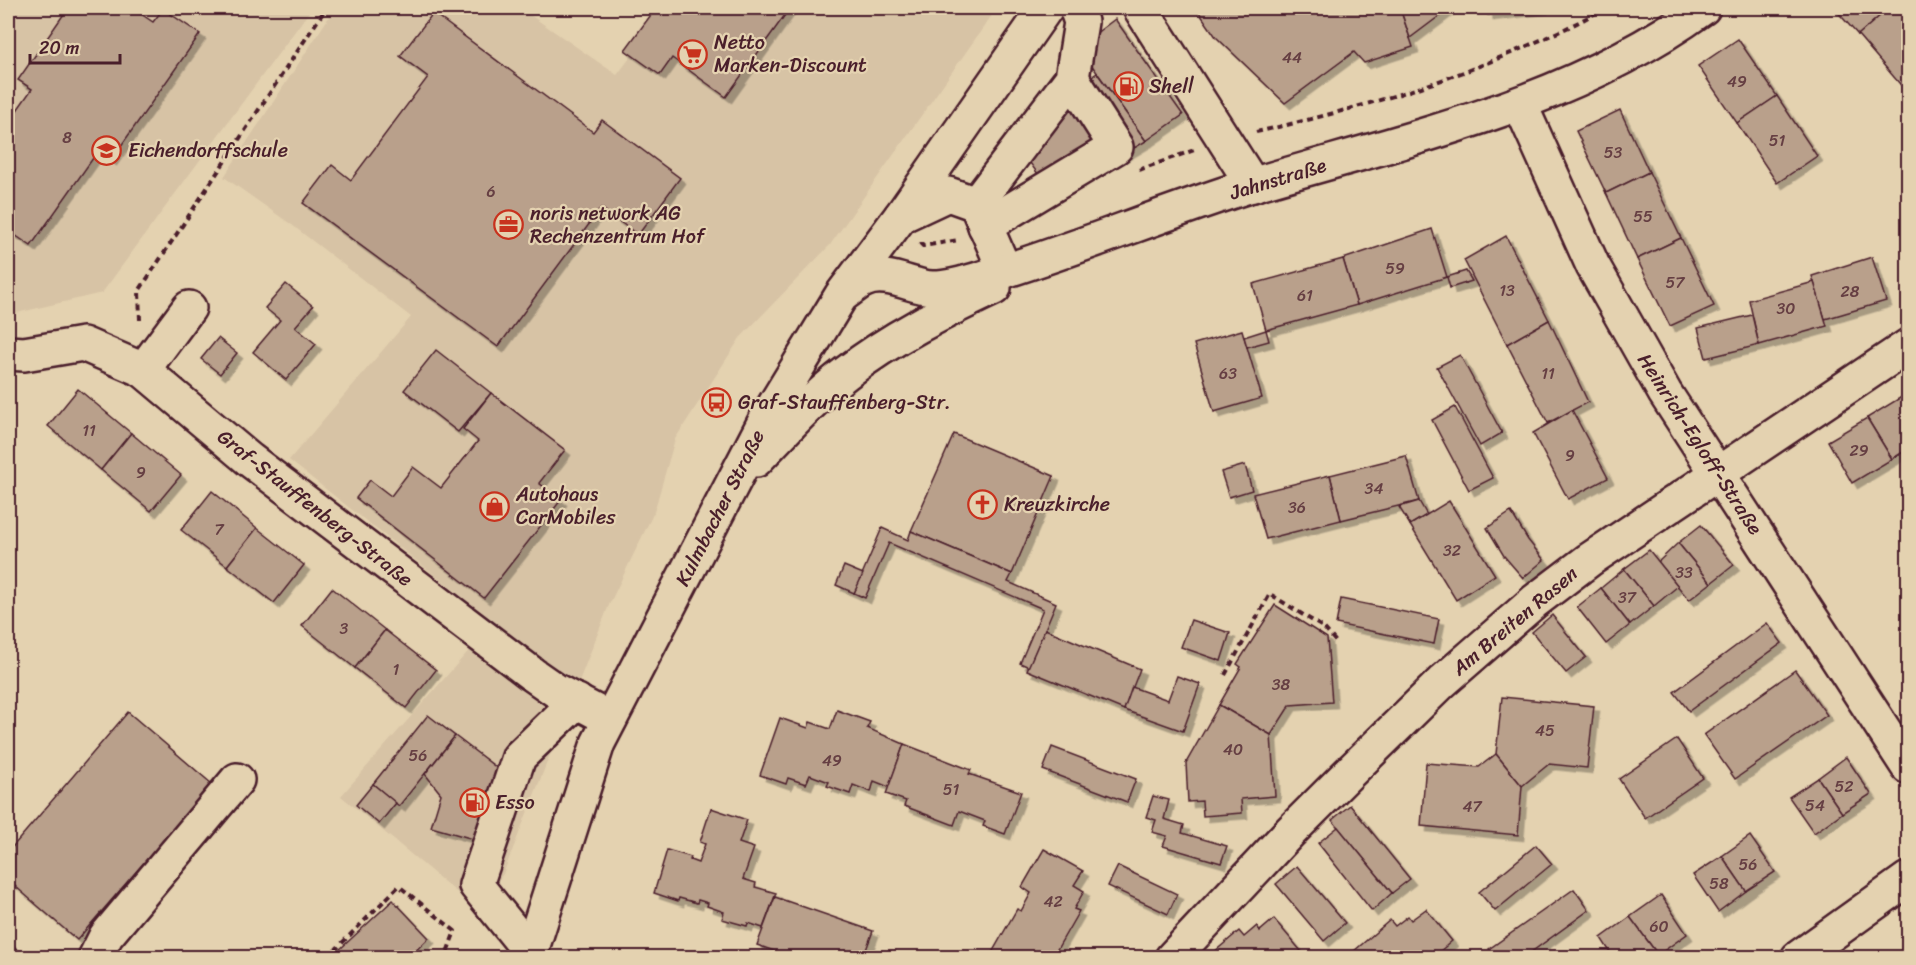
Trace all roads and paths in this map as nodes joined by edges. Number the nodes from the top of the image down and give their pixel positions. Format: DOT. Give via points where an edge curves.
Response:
graph roads {
  1 [pos="326,8"];
  2 [pos="1046,8"];
  3 [pos="1076,8"];
  4 [pos="1140,8"];
  5 [pos="1703,8"];
  6 [pos="1072,78"];
  7 [pos="1520,104"];
  8 [pos="1253,185"];
  9 [pos="981,215"];
  10 [pos="901,216"];
  11 [pos="1122,230"];
  12 [pos="1005,271"];
  13 [pos="841,296"];
  14 [pos="189,308"];
  15 [pos="1908,346"];
  16 [pos="13,359"];
  17 [pos="143,370"];
  18 [pos="1718,474"];
  19 [pos="732,484"];
  20 [pos="1336,642"];
  21 [pos="1225,675"];
  22 [pos="577,701"];
  23 [pos="610,719"];
  24 [pos="1908,767"];
  25 [pos="237,780"];
  26 [pos="1908,879"];
  27 [pos="530,955"];
  28 [pos="95,957"];
  29 [pos="327,957"];
  30 [pos="445,957"];
  31 [pos="1172,957"];
  32 [pos="1798,957"];
  1 -- 17 [label="path" via="139,291"];
  2 -- 10 [label="street, Kulmbacher Straße"];
  3 -- 6 [label="street" via="1082,22"];
  4 -- 8 [label="street"];
  5 -- 7 [label="street, Jahnstraße" via="1615,63"];
  6 -- 9 [label="street"];
  6 -- 9 [label="street" via="1116,147"];
  7 -- 8 [label="street, Jahnstraße"];
  7 -- 18 [label="street, Heinrich-Egloff-Straße" via="1593,266 1665,393"];
  8 -- 11 [label="street, Jahnstraße"];
  9 -- 10 [label="street" via="948,194"];
  9 -- 12 [label="street"];
  10 -- 13 [label="street, Kulmbacher Straße"];
  11 -- 12 [label="street, Jahnstraße"];
  11 -- 19 [label="street" via="996,286 896,339 828,387"];
  12 -- 13 [label="street, Jahnstraße" via="934,288 886,277 866,279"];
  13 -- 19 [label="street, Kulmbacher Straße" via="766,418"];
  14 -- 17 [label="street"];
  15 -- 18 [label="street, Am Breiten Rasen"];
  16 -- 17 [label="street, Graf-Stauffenberg-Straße" via="83,344"];
  17 -- 22 [label="street, Graf-Stauffenberg-Straße" via="268,475 532,674"];
  18 -- 24 [label="street, Heinrich-Egloff-Straße"];
  18 -- 31 [label="street, Am Breiten Rasen" via="1588,560 1442,682 1290,832"];
  19 -- 23 [label="street, Kulmbacher Straße"];
  20 -- 21 [label="path" via="1324,628 1270,594"];
  22 -- 23 [label="street, Graf-Stauffenberg-Straße"];
  22 -- 27 [label="street" via="519,757 476,885"];
  23 -- 27 [label="street, Kulmbacher Straße" via="598,743"];
  25 -- 28 [label="street" via="106,936"];
  26 -- 32 [label="street"];
  29 -- 30 [label="path" via="399,886 454,931"];
}
